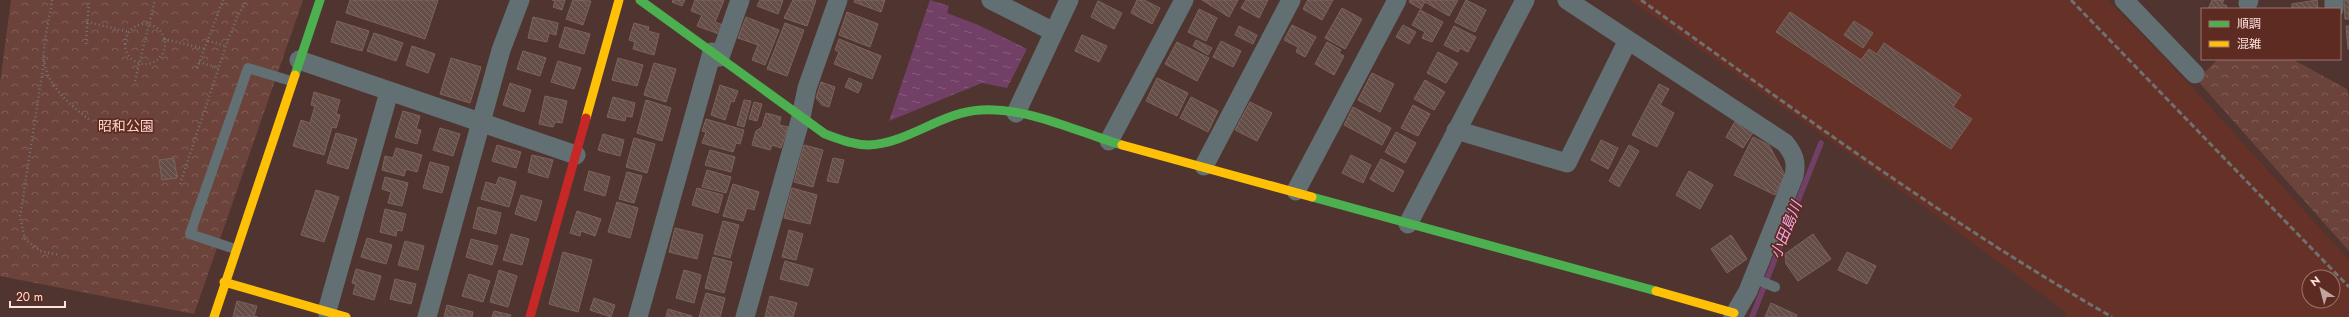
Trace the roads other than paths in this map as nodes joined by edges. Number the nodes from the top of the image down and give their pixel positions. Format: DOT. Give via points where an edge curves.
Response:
graph roads {
  1 [pos="320,0"];
  2 [pos="520,0"];
  3 [pos="619,0"];
  4 [pos="640,0"];
  5 [pos="740,0"];
  6 [pos="838,0"];
  7 [pos="991,0"];
  8 [pos="1069,0"];
  9 [pos="1184,0"];
  10 [pos="1291,0"];
  11 [pos="1397,0"];
  12 [pos="1525,0"];
  13 [pos="1567,0"];
  14 [pos="2124,0"];
  15 [pos="1054,32"];
  16 [pos="1628,40"];
  17 [pos="716,55"];
  18 [pos="299,60"];
  19 [pos="2195,74"];
  20 [pos="291,81"];
  21 [pos="389,92"];
  22 [pos="1016,113"];
  23 [pos="801,117"];
  24 [pos="481,124"];
  25 [pos="1456,130"];
  26 [pos="1109,141"];
  27 [pos="576,155"];
  28 [pos="1204,166"];
  29 [pos="1296,191"];
  30 [pos="1408,224"];
  31 [pos="235,249"];
  32 [pos="1756,279"];
  33 [pos="224,282"];
  34 [pos="1775,287"];
  35 [pos="327,311"];
  36 [pos="1734,315"];
  37 [pos="214,317"];
  38 [pos="346,317"];
  39 [pos="427,317"];
  40 [pos="530,317"];
  41 [pos="638,317"];
  42 [pos="745,317"];
  1 -- 18 [label="street"];
  2 -- 24 [label="street" via="501,50"];
  3 -- 27 [label="street"];
  4 -- 17 [label="street"];
  5 -- 17 [label="street"];
  6 -- 23 [label="street" via="807,88"];
  7 -- 15 [label="street"];
  8 -- 15 [label="street"];
  9 -- 26 [label="street"];
  10 -- 28 [label="street"];
  11 -- 29 [label="street"];
  12 -- 25 [label="street"];
  13 -- 16 [label="street"];
  14 -- 19 [label="street"];
  15 -- 22 [label="street"];
  16 -- 25 [label="street" via="1567,163"];
  16 -- 32 [label="street" via="1785,143 1790,150 1796,162 1794,176"];
  17 -- 23 [label="street"];
  17 -- 41 [label="street"];
  18 -- 20 [label="street"];
  18 -- 21 [label="street"];
  20 -- 31 [label="street"];
  20 -- 31 [label="lane" via="248,68 190,234"];
  21 -- 24 [label="street"];
  21 -- 35 [label="street"];
  22 -- 23 [label="street" via="991,110 964,113 892,141 865,145 840,141"];
  22 -- 26 [label="street"];
  23 -- 42 [label="street"];
  24 -- 27 [label="street"];
  24 -- 39 [label="street"];
  25 -- 30 [label="street"];
  26 -- 28 [label="street"];
  27 -- 40 [label="street"];
  28 -- 29 [label="street"];
  29 -- 30 [label="street"];
  30 -- 36 [label="street"];
  31 -- 33 [label="street"];
  32 -- 34 [label="lane"];
  32 -- 36 [label="street"];
  33 -- 35 [label="street"];
  33 -- 37 [label="street"];
  35 -- 38 [label="street"];
}
